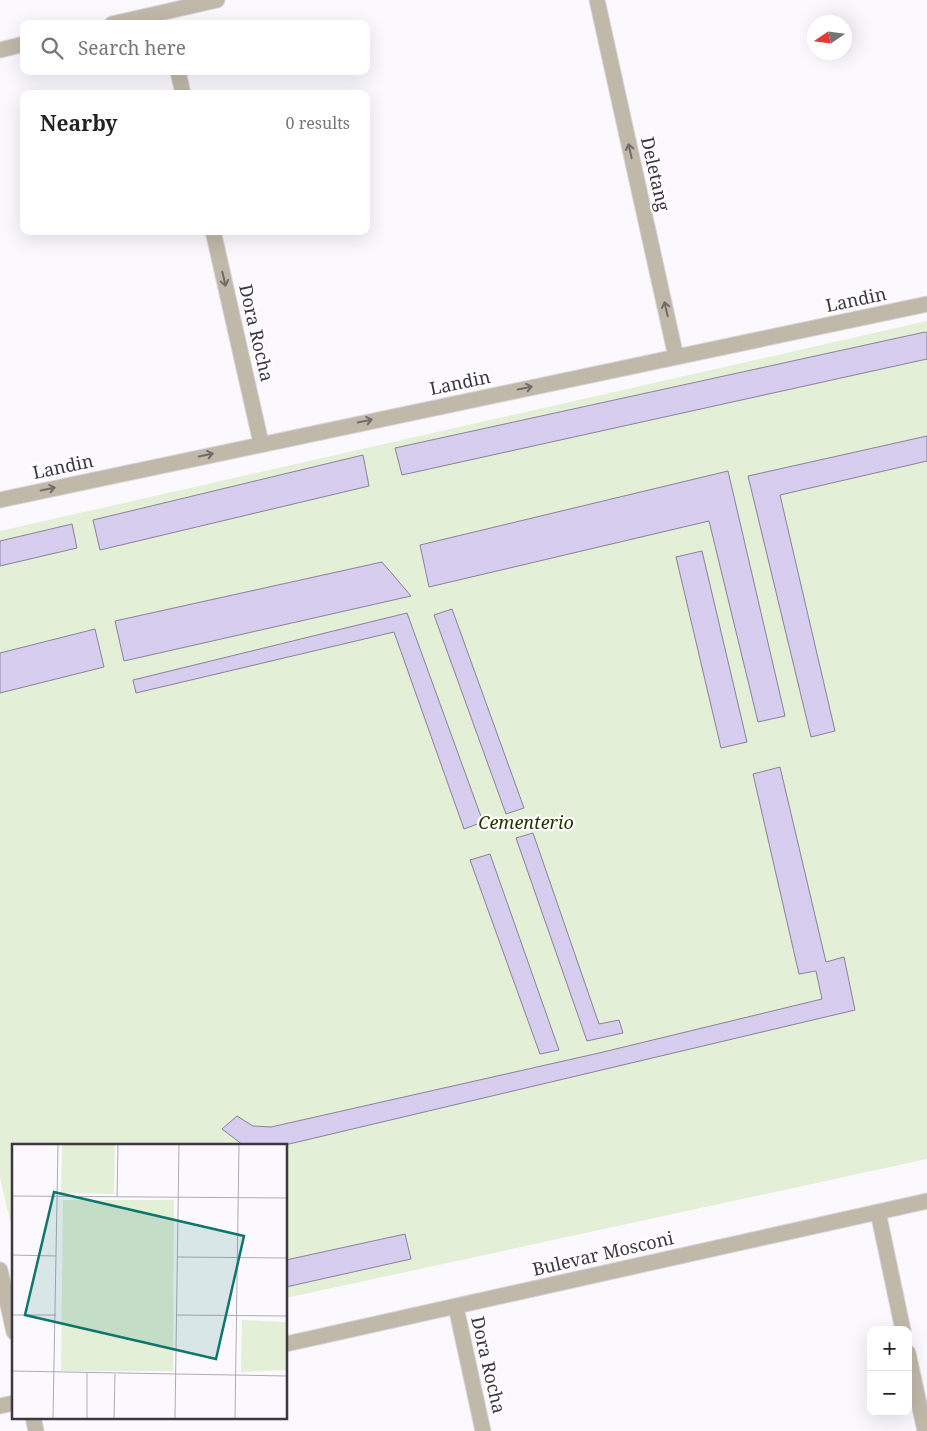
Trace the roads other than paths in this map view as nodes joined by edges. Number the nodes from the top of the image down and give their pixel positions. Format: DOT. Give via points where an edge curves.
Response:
graph roads {
  1 [pos="217,0"];
  2 [pos="597,0"];
  3 [pos="164,12"];
  4 [pos="129,20"];
  5 [pos="20,45"];
  6 [pos="0,50"];
  7 [pos="179,75"];
  8 [pos="181,90"];
  9 [pos="214,235"];
  10 [pos="927,304"];
  11 [pos="676,357"];
  12 [pos="261,443"];
  13 [pos="0,500"];
  14 [pos="927,1201"];
  15 [pos="878,1212"];
  16 [pos="0,1270"];
  17 [pos="456,1307"];
  18 [pos="12,1323"];
  19 [pos="902,1326"];
  20 [pos="288,1344"];
  21 [pos="912,1371"];
  22 [pos="33,1418"];
  23 [pos="36,1431"];
  24 [pos="484,1431"];
  25 [pos="925,1431"];
  1 -- 3 [label="street"];
  11 -- 2 [label="street, Deletang, one-way"];
  3 -- 4 [label="street"];
  5 -- 6 [label="street"];
  7 -- 8 [label="street"];
  9 -- 12 [label="street, Dora Rocha, one-way"];
  10 -- 11 [label="street, Landin"];
  12 -- 11 [label="street, Landin, one-way"];
  13 -- 12 [label="street, Landin, one-way"];
  14 -- 15 [label="street, Bulevar Mosconi"];
  15 -- 17 [label="street, Bulevar Mosconi"];
  15 -- 19 [label="street"];
  16 -- 18 [label="street"];
  17 -- 20 [label="street, Bulevar Mosconi"];
  17 -- 24 [label="street, Dora Rocha"];
  21 -- 25 [label="street"];
  22 -- 23 [label="street"];
}
